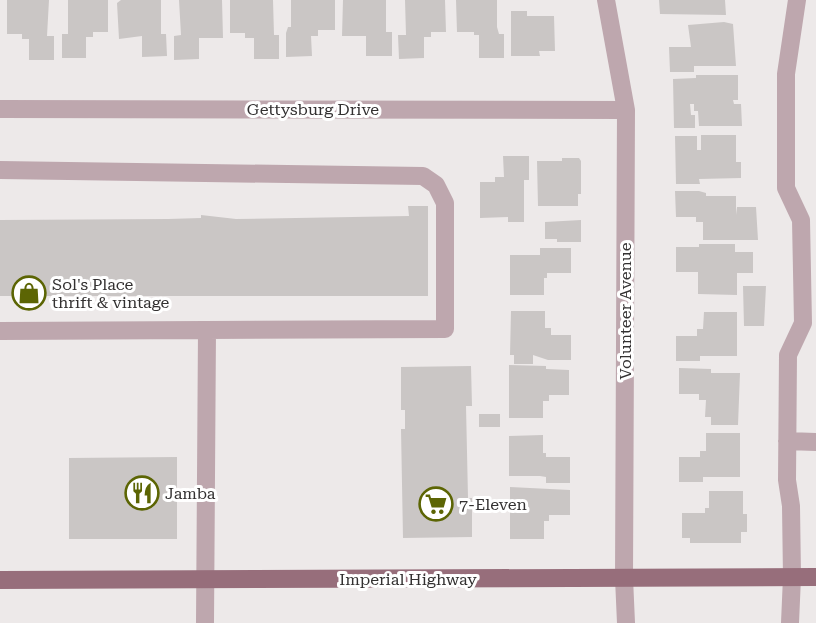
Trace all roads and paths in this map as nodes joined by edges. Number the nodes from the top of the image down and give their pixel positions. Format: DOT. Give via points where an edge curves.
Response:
graph roads {
  1 [pos="606,0"];
  2 [pos="797,0"];
  3 [pos="0,109"];
  4 [pos="626,110"];
  5 [pos="0,170"];
  6 [pos="207,330"];
  7 [pos="0,331"];
  8 [pos="787,441"];
  9 [pos="816,442"];
  10 [pos="792,577"];
  11 [pos="816,577"];
  12 [pos="624,578"];
  13 [pos="0,580"];
  14 [pos="205,580"];
  15 [pos="205,623"];
  16 [pos="626,623"];
  17 [pos="790,623"];
  1 -- 4 [label="street, Volunteer Avenue"];
  2 -- 8 [label="street" via="786,74 786,188 801,220 802,324 788,355"];
  3 -- 4 [label="street, Gettysburg Drive"];
  4 -- 12 [label="street, Volunteer Avenue"];
  5 -- 6 [label="street" via="423,176 436,185 445,203 445,329"];
  6 -- 7 [label="street"];
  6 -- 14 [label="street"];
  8 -- 9 [label="street"];
  8 -- 10 [label="street"];
  10 -- 11 [label="main road, Imperial Highway"];
  10 -- 12 [label="main road, Imperial Highway"];
  10 -- 17 [label="street"];
  12 -- 14 [label="main road, Imperial Highway"];
  12 -- 16 [label="street, Volunteer Avenue"];
  13 -- 14 [label="main road, Imperial Highway"];
  14 -- 15 [label="street"];
}
